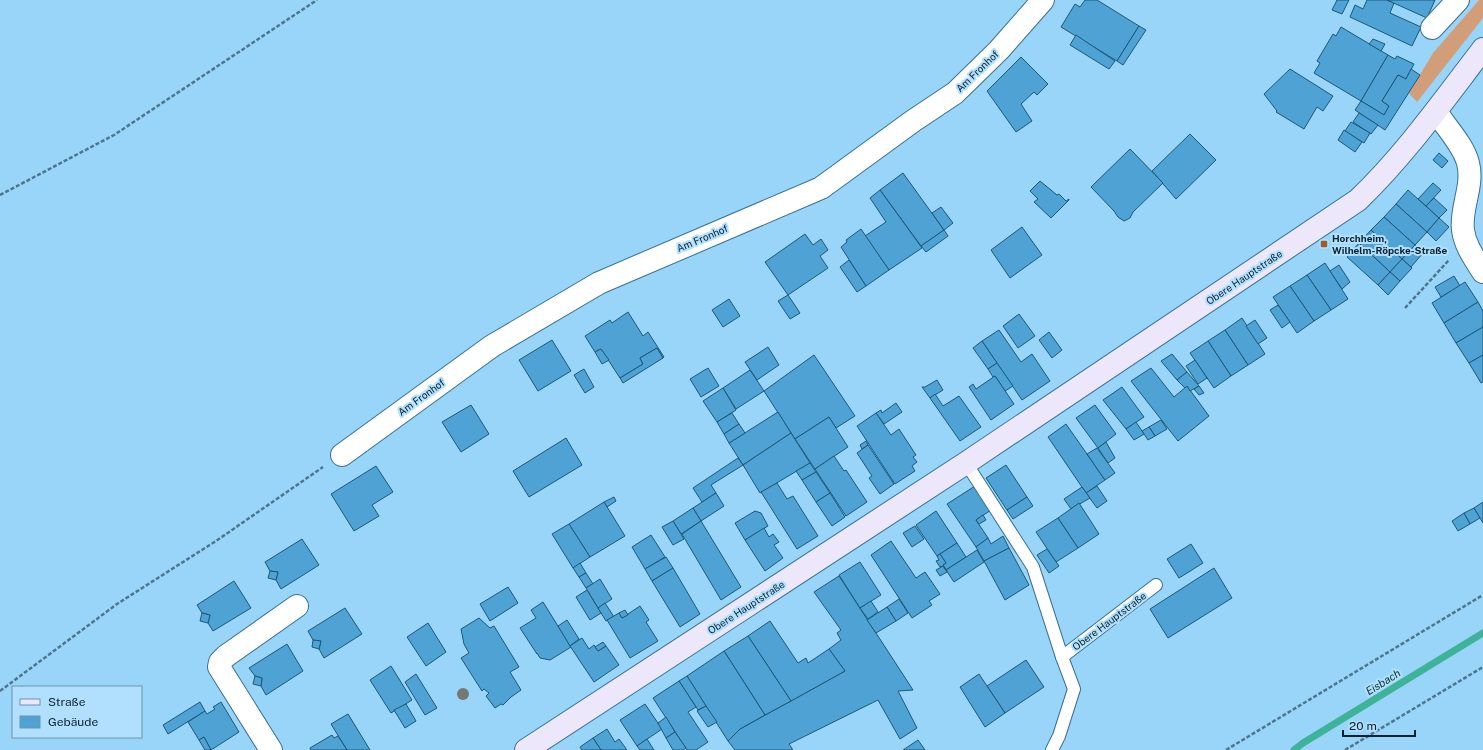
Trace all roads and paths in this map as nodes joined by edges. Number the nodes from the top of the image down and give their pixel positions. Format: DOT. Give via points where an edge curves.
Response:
graph roads {
  1 [pos="317,0"];
  2 [pos="1043,0"];
  3 [pos="1458,0"];
  4 [pos="1432,28"];
  5 [pos="1483,49"];
  6 [pos="1436,111"];
  7 [pos="0,195"];
  8 [pos="1466,242"];
  9 [pos="1483,272"];
  10 [pos="1405,308"];
  11 [pos="342,455"];
  12 [pos="966,463"];
  13 [pos="1156,585"];
  14 [pos="1483,595"];
  15 [pos="297,606"];
  16 [pos="1062,657"];
  17 [pos="1483,667"];
  18 [pos="0,691"];
  19 [pos="271,750"];
  20 [pos="526,750"];
  21 [pos="1052,750"];
  22 [pos="1226,750"];
  23 [pos="1345,750"];
  1 -- 7 [label="path" via="114,136"];
  2 -- 11 [label="street, Am Fronhof" via="999,50 955,93 821,188 599,283 492,346"];
  3 -- 4 [label="street"];
  5 -- 6 [label="main road, Obere Hauptstraße"];
  6 -- 8 [label="street" via="1464,152 1468,165 1470,179 1463,229"];
  6 -- 12 [label="main road, Obere Hauptstraße" via="1385,174 1358,200"];
  8 -- 9 [label="street"];
  8 -- 10 [label="path"];
  11 -- 18 [label="path" via="216,541 117,604"];
  12 -- 16 [label="lane, Obere Hauptstraße" via="1033,567"];
  12 -- 20 [label="main road, Obere Hauptstraße"];
  13 -- 16 [label="lane, Obere Hauptstraße"];
  14 -- 22 [label="path"];
  15 -- 19 [label="street" via="226,656 218,667"];
  16 -- 21 [label="lane, Obere Hauptstraße" via="1074,689"];
  17 -- 23 [label="path"];
}
